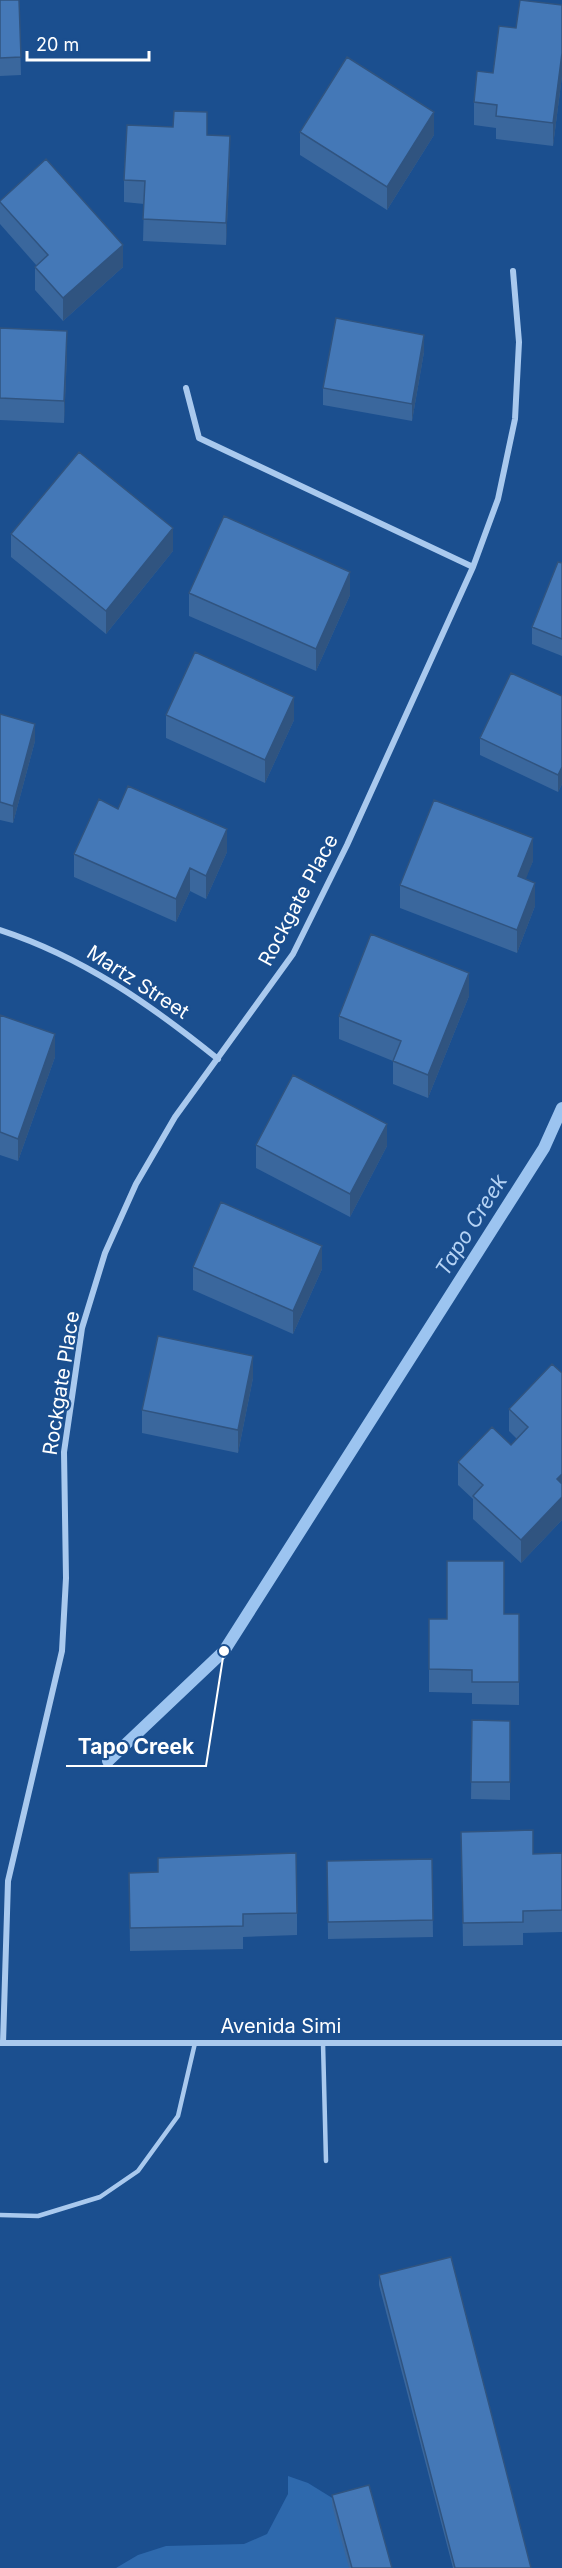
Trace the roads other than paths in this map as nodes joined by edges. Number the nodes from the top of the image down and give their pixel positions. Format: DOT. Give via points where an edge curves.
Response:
graph roads {
  1 [pos="513,271"];
  2 [pos="186,388"];
  3 [pos="473,567"];
  4 [pos="0,930"];
  5 [pos="218,1059"];
  6 [pos="1,2043"];
  7 [pos="195,2043"];
  8 [pos="324,2043"];
  9 [pos="562,2043"];
  10 [pos="326,2161"];
  11 [pos="0,2215"];
  1 -- 3 [label="street, Rockgate Place" via="519,342 515,419 498,499"];
  2 -- 3 [label="street" via="199,438"];
  3 -- 5 [label="street, Rockgate Place" via="293,954"];
  4 -- 5 [label="street, Martz Street" via="96,971 158,1011"];
  5 -- 6 [label="street, Rockgate Place" via="175,1117 135,1184 105,1253 82,1328 64,1452 66,1578 62,1651 8,1881"];
  6 -- 7 [label="street, Avenida Simi"];
  7 -- 8 [label="street, Avenida Simi"];
  7 -- 11 [label="lane" via="178,2116 138,2171 100,2197 38,2216"];
  8 -- 9 [label="street, Avenida Simi"];
  8 -- 10 [label="lane"];
}
